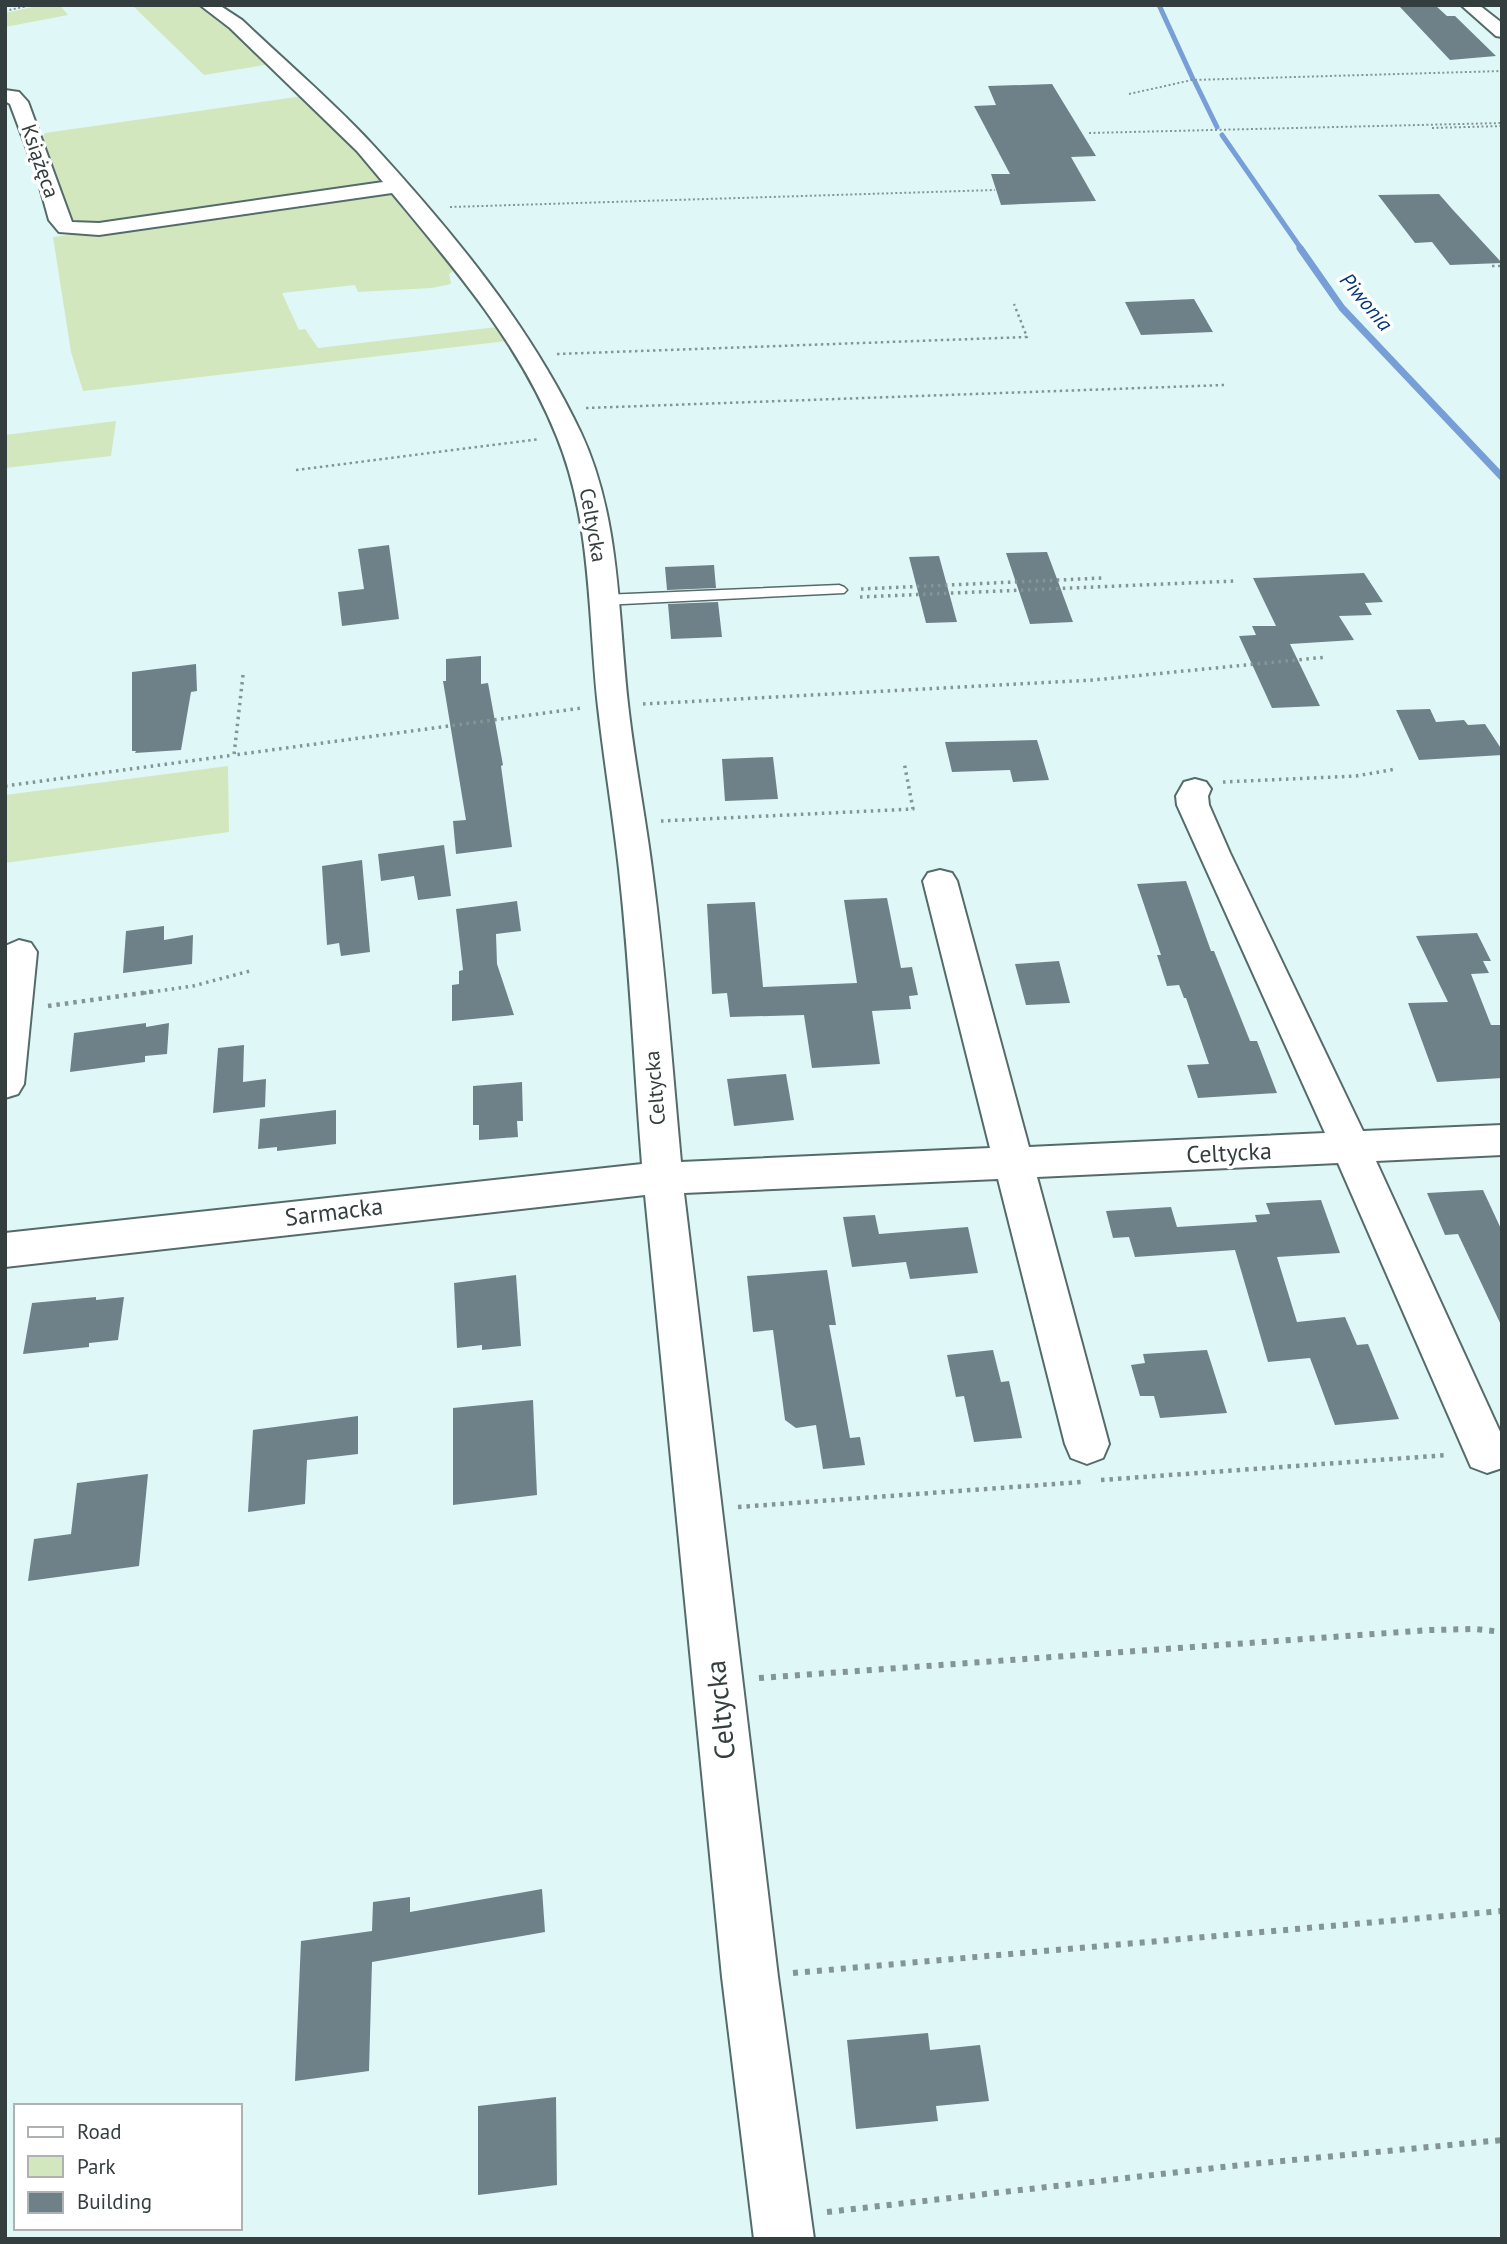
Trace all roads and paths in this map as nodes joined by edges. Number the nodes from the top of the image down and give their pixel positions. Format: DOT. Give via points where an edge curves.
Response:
graph roads {
  1 [pos="32,5"];
  2 [pos="208,5"];
  3 [pos="1469,5"];
  4 [pos="5,11"];
  5 [pos="1502,32"];
  6 [pos="1502,71"];
  7 [pos="1129,94"];
  8 [pos="5,95"];
  9 [pos="1502,124"];
  10 [pos="1432,128"];
  11 [pos="1089,133"];
  12 [pos="995,190"];
  13 [pos="408,198"];
  14 [pos="1492,266"];
  15 [pos="1502,266"];
  16 [pos="1014,304"];
  17 [pos="529,358"];
  18 [pos="1224,385"];
  19 [pos="563,423"];
  20 [pos="296,470"];
  21 [pos="1102,578"];
  22 [pos="1235,581"];
  23 [pos="839,590"];
  24 [pos="856,598"];
  25 [pos="603,600"];
  26 [pos="1327,657"];
  27 [pos="243,675"];
  28 [pos="613,706"];
  29 [pos="234,755"];
  30 [pos="904,762"];
  31 [pos="1396,769"];
  32 [pos="5,786"];
  33 [pos="1195,789"];
  34 [pos="629,823"];
  35 [pos="940,881"];
  36 [pos="19,952"];
  37 [pos="250,971"];
  38 [pos="13,1011"];
  39 [pos="5,1084"];
  40 [pos="1502,1140"];
  41 [pos="1351,1147"];
  42 [pos="1012,1163"];
  43 [pos="663,1180"];
  44 [pos="5,1250"];
  45 [pos="1087,1444"];
  46 [pos="1487,1453"];
  47 [pos="1502,1632"];
  48 [pos="717,1682"];
  49 [pos="1502,1911"];
  50 [pos="750,1977"];
  51 [pos="1502,2140"];
  52 [pos="783,2228"];
  1 -- 4 [label="path"];
  2 -- 13 [label="street, Celtycka" via="236,24 295,79"];
  3 -- 5 [label="street"];
  6 -- 7 [label="path" via="1192,80"];
  8 -- 13 [label="street, Książęca" via="19,102 59,220 66,228"];
  9 -- 10 [label="path"];
  9 -- 11 [label="path"];
  12 -- 13 [label="path"];
  13 -- 17 [label="street, Celtycka" via="492,302"];
  14 -- 15 [label="path"];
  16 -- 17 [label="path" via="1027,337"];
  17 -- 19 [label="street, Celtycka"];
  18 -- 19 [label="path" via="603,407"];
  19 -- 20 [label="path"];
  19 -- 25 [label="street, Celtycka" via="587,485"];
  21 -- 23 [label="path"];
  22 -- 24 [label="path"];
  23 -- 25 [label="lane"];
  25 -- 28 [label="street, Celtycka"];
  26 -- 28 [label="path" via="1093,680"];
  27 -- 29 [label="path"];
  28 -- 29 [label="path"];
  28 -- 34 [label="street, Celtycka"];
  29 -- 32 [label="path"];
  30 -- 34 [label="path" via="913,808"];
  31 -- 33 [label="path" via="1356,776 1214,782"];
  33 -- 41 [label="street" via="1193,805 1213,853"];
  34 -- 43 [label="street, Celtycka"];
  35 -- 42 [label="street"];
  36 -- 38 [label="street"];
  37 -- 38 [label="path" via="192,986"];
  38 -- 39 [label="street"];
  40 -- 41 [label="street, Celtycka"];
  41 -- 42 [label="street, Celtycka"];
  41 -- 46 [label="street"];
  42 -- 43 [label="street, Celtycka"];
  42 -- 45 [label="street"];
  43 -- 44 [label="street, Sarmacka" via="555,1186"];
  43 -- 48 [label="street, Celtycka"];
  47 -- 48 [label="path" via="1430,1630"];
  48 -- 50 [label="street, Celtycka"];
  49 -- 50 [label="path"];
  50 -- 52 [label="street, Celtycka"];
  51 -- 52 [label="path" via="1241,2165"];
}
